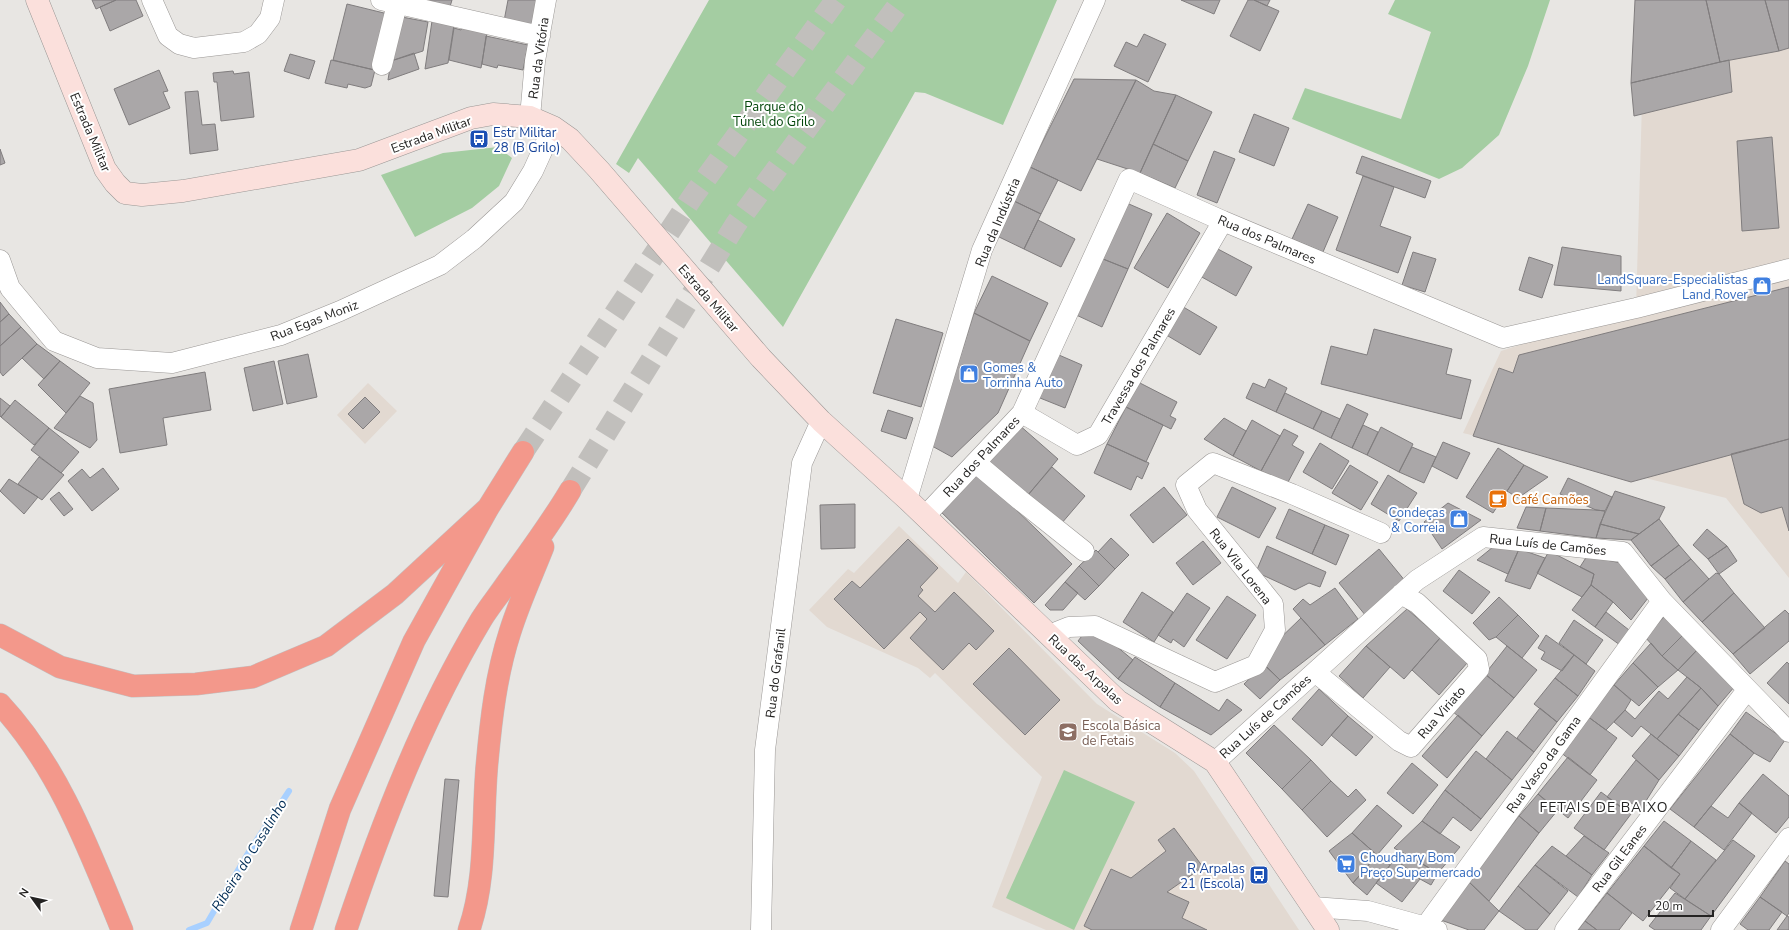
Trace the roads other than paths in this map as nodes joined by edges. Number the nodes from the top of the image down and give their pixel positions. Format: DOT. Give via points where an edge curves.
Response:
graph roads {
  1 [pos="36,0"];
  2 [pos="152,0"];
  3 [pos="274,0"];
  4 [pos="546,0"];
  5 [pos="1095,0"];
  6 [pos="389,2"];
  7 [pos="540,36"];
  8 [pos="382,64"];
  9 [pos="530,117"];
  10 [pos="553,126"];
  11 [pos="1223,221"];
  12 [pos="0,260"];
  13 [pos="1789,269"];
  14 [pos="1022,413"];
  15 [pos="821,422"];
  16 [pos="523,452"];
  17 [pos="976,463"];
  18 [pos="570,491"];
  19 [pos="907,499"];
  20 [pos="488,508"];
  21 [pos="557,513"];
  22 [pos="925,516"];
  23 [pos="1381,533"];
  24 [pos="1084,552"];
  25 [pos="1401,594"];
  26 [pos="1662,601"];
  27 [pos="1049,634"];
  28 [pos="0,635"];
  29 [pos="1315,672"];
  30 [pos="1747,690"];
  31 [pos="2,706"];
  32 [pos="1789,732"];
  33 [pos="1215,762"];
  34 [pos="1789,838"];
  35 [pos="1313,907"];
  36 [pos="1431,928"];
  37 [pos="122,930"];
  38 [pos="301,930"];
  39 [pos="346,930"];
  40 [pos="469,930"];
  41 [pos="761,930"];
  42 [pos="1328,930"];
  43 [pos="1565,930"];
  44 [pos="1721,930"];
  1 -- 9 [label="street, Estrada Militar" via="105,169 115,184 125,192 142,196 184,191 359,160 471,118 493,114"];
  2 -- 3 [label="street" via="168,36 179,44 194,48 244,42 258,34 270,18"];
  4 -- 7 [label="street, Rua da Vitória"];
  5 -- 19 [label="street, Rua da Indústria" via="982,250"];
  6 -- 7 [label="street"];
  6 -- 8 [label="street"];
  7 -- 9 [label="street, Rua da Vitória"];
  9 -- 10 [label="street, Estrada Militar"];
  10 -- 12 [label="street, Rua Egas Moniz" via="533,171 514,202 474,239 440,265 281,335 172,363 97,358 54,341 10,288"];
  10 -- 15 [label="street, Estrada Militar" via="570,139 599,170"];
  11 -- 13 [label="street, Rua dos Palmares" via="1504,338"];
  11 -- 14 [label="street, Travessa dos Palmares" via="1098,435 1077,445"];
  11 -- 14 [label="street, Rua dos Palmares" via="1129,179"];
  14 -- 17 [label="street, Rua dos Palmares"];
  15 -- 19 [label="street, Rua das Arpalas"];
  15 -- 41 [label="street, Rua do Grafanil" via="802,463 765,750"];
  16 -- 20 [label="highway"];
  17 -- 22 [label="street, Rua dos Palmares"];
  17 -- 24 [label="street"];
  18 -- 21 [label="highway"];
  19 -- 22 [label="street, Rua das Arpalas"];
  20 -- 28 [label="highway" via="395,594 326,646 252,677 196,684 133,686 60,667"];
  20 -- 38 [label="highway" via="414,641 340,809"];
  21 -- 39 [label="highway" via="481,620 442,692 404,773 370,859"];
  21 -- 40 [label="highway" via="510,634 498,685 487,766 481,864"];
  22 -- 27 [label="street, Rua das Arpalas"];
  23 -- 27 [label="street, Rua Vila Lorena" via="1213,463 1186,485 1197,510 1273,604 1275,630 1256,665 1215,682 1095,626 1069,627"];
  25 -- 26 [label="street, Rua Luís de Camões" via="1417,580 1483,537 1623,552"];
  25 -- 29 [label="street, Rua Luís de Camões"];
  25 -- 29 [label="street, Rua Viriato" via="1417,603 1477,658 1479,669 1411,747 1399,741"];
  26 -- 30 [label="street, Rua Luís de Camões"];
  26 -- 36 [label="street, Rua Vasco da Gama"];
  27 -- 33 [label="street, Rua das Arpalas" via="1118,701"];
  29 -- 33 [label="street, Rua Luís de Camões"];
  30 -- 32 [label="street, Rua Luís de Camões"];
  30 -- 43 [label="street, Rua Gil Eanes"];
  31 -- 37 [label="highway" via="38,753 68,803"];
  33 -- 35 [label="street, Rua das Arpalas"];
  34 -- 44 [label="street"];
  35 -- 36 [label="street" via="1368,912"];
  35 -- 42 [label="street, Rua das Arpalas"];
}
